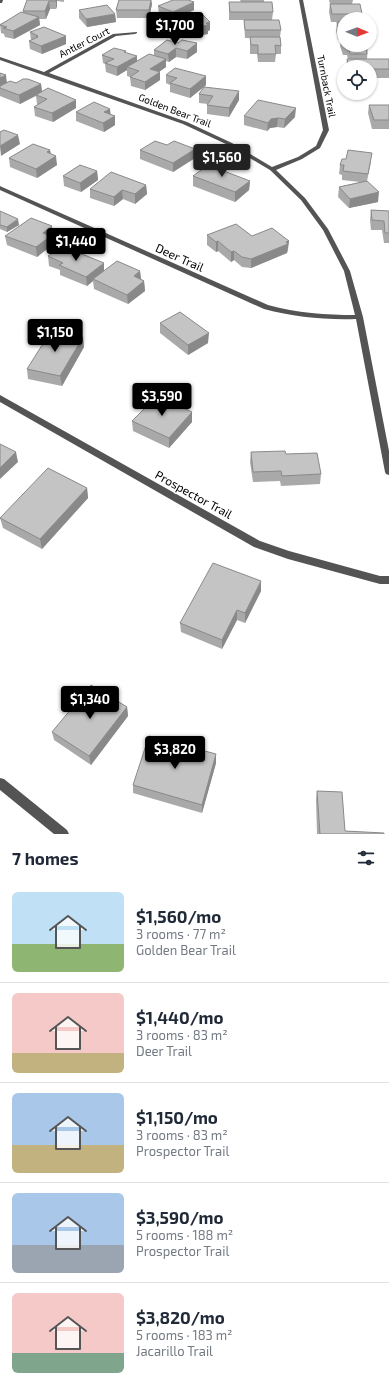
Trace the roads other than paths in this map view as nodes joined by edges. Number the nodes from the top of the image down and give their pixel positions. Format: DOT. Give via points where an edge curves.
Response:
graph roads {
  1 [pos="301,0"];
  2 [pos="135,33"];
  3 [pos="0,58"];
  4 [pos="44,74"];
  5 [pos="272,169"];
  6 [pos="0,188"];
  7 [pos="359,317"];
  8 [pos="0,398"];
  9 [pos="389,472"];
  10 [pos="389,580"];
  11 [pos="0,783"];
  12 [pos="63,834"];
  1 -- 5 [label="street, Turnback Trail" via="326,130 318,147 300,158"];
  2 -- 4 [label="street, Antler Court" via="115,35"];
  3 -- 4 [label="street, Golden Bear Trail"];
  4 -- 5 [label="street, Golden Bear Trail" via="185,123 230,144"];
  5 -- 7 [label="street, Golden Bear Trail" via="303,199 326,230 347,271"];
  6 -- 7 [label="street, Deer Trail" via="266,307 288,314"];
  7 -- 9 [label="street, Golden Bear Trail"];
  8 -- 10 [label="street, Prospector Trail" via="257,544 295,557 380,580"];
  11 -- 12 [label="street"];
}
